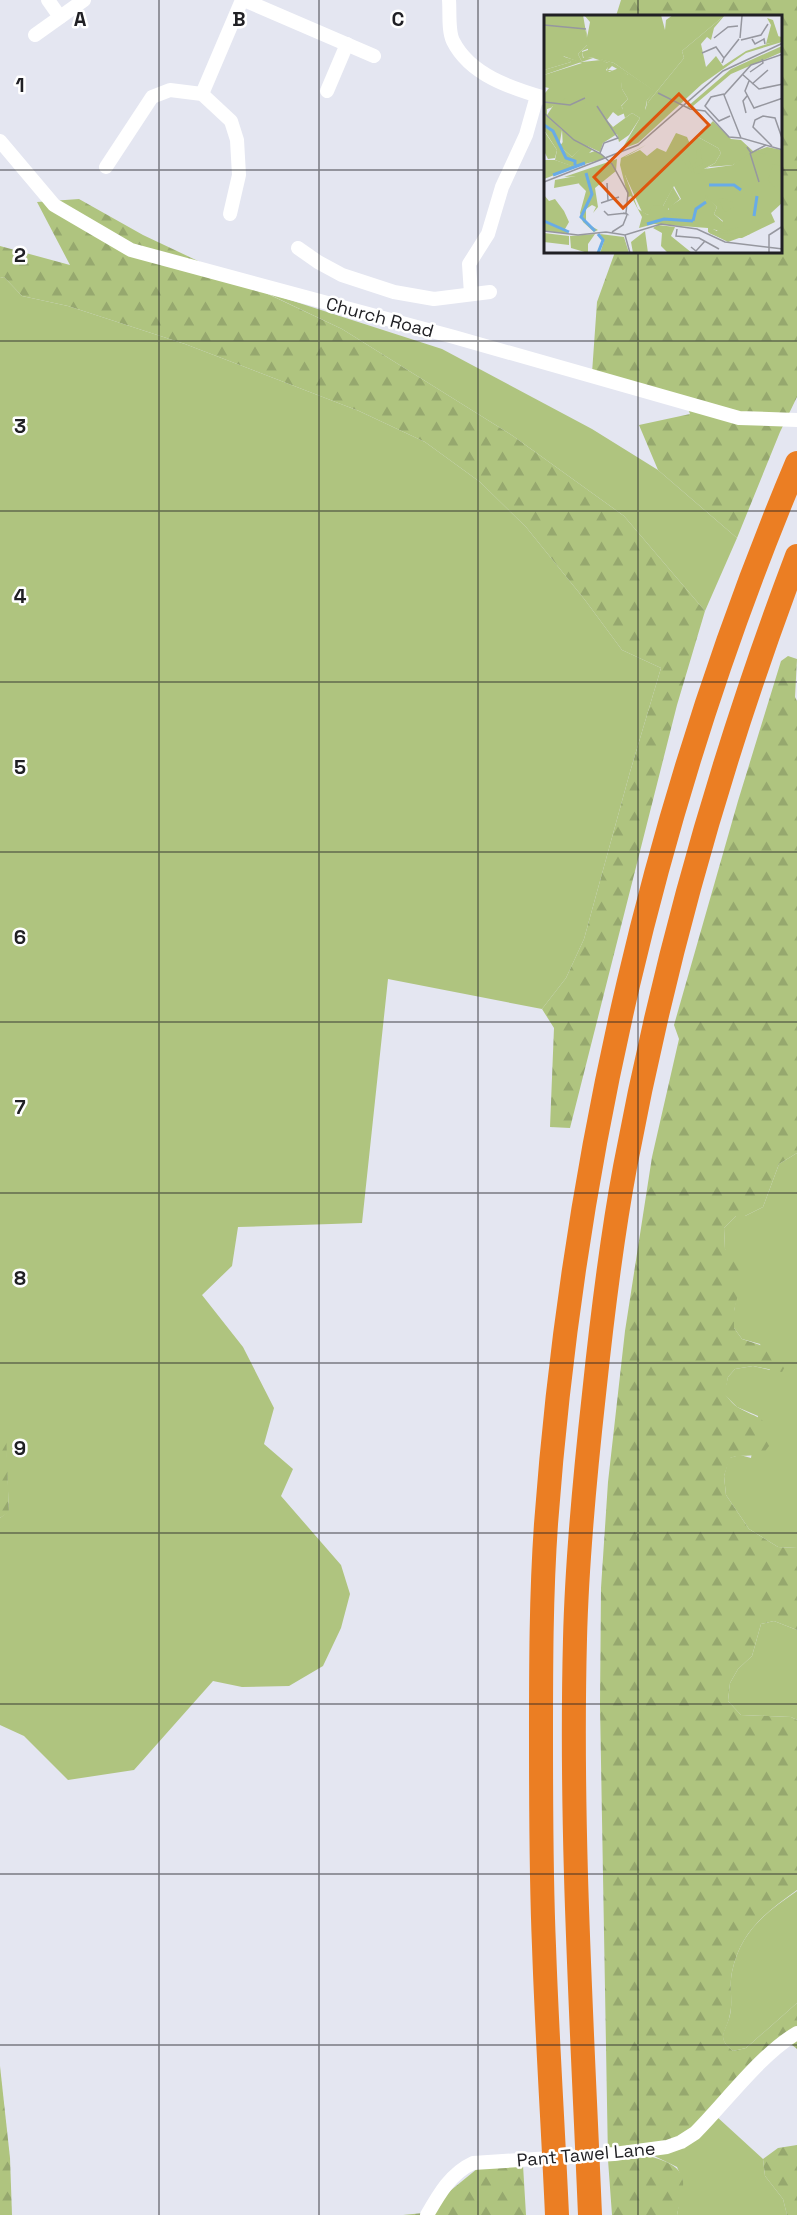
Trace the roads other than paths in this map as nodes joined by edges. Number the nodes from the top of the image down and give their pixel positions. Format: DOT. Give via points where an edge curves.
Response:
graph roads {
  1 [pos="48,0"];
  2 [pos="84,0"];
  3 [pos="243,0"];
  4 [pos="449,0"];
  5 [pos="60,17"];
  6 [pos="35,35"];
  7 [pos="347,44"];
  8 [pos="374,56"];
  9 [pos="327,91"];
  10 [pos="202,94"];
  11 [pos="541,97"];
  12 [pos="0,141"];
  13 [pos="106,167"];
  14 [pos="230,214"];
  15 [pos="298,248"];
  16 [pos="490,292"];
  17 [pos="471,294"];
  18 [pos="797,420"];
  19 [pos="797,463"];
  20 [pos="797,556"];
  21 [pos="797,2033"];
  22 [pos="427,2215"];
  23 [pos="557,2215"];
  24 [pos="590,2215"];
  1 -- 5 [label="street"];
  2 -- 5 [label="street"];
  3 -- 7 [label="street"];
  3 -- 10 [label="street"];
  4 -- 11 [label="street" via="452,39 467,62 488,77"];
  5 -- 6 [label="street"];
  7 -- 8 [label="street"];
  7 -- 9 [label="street"];
  10 -- 13 [label="street" via="170,90 152,98"];
  10 -- 14 [label="street" via="231,121 237,140 240,175"];
  11 -- 17 [label="street" via="502,187 488,234 469,264"];
  12 -- 18 [label="street, Church Road" via="54,205 132,250 739,418"];
  15 -- 17 [label="street" via="328,268 394,292 434,299"];
  16 -- 17 [label="street"];
  19 -- 23 [label="highway" via="722,658 687,762 647,903 613,1048 568,1311 546,1527 541,1664 543,1943"];
  20 -- 24 [label="highway" via="763,647 699,849 659,1005 627,1156 604,1297 583,1491 575,1637 575,1852"];
  21 -- 22 [label="street, Pant Tawel Lane" via="770,2054 695,2133 681,2142 642,2150 473,2163 460,2169"];
}
